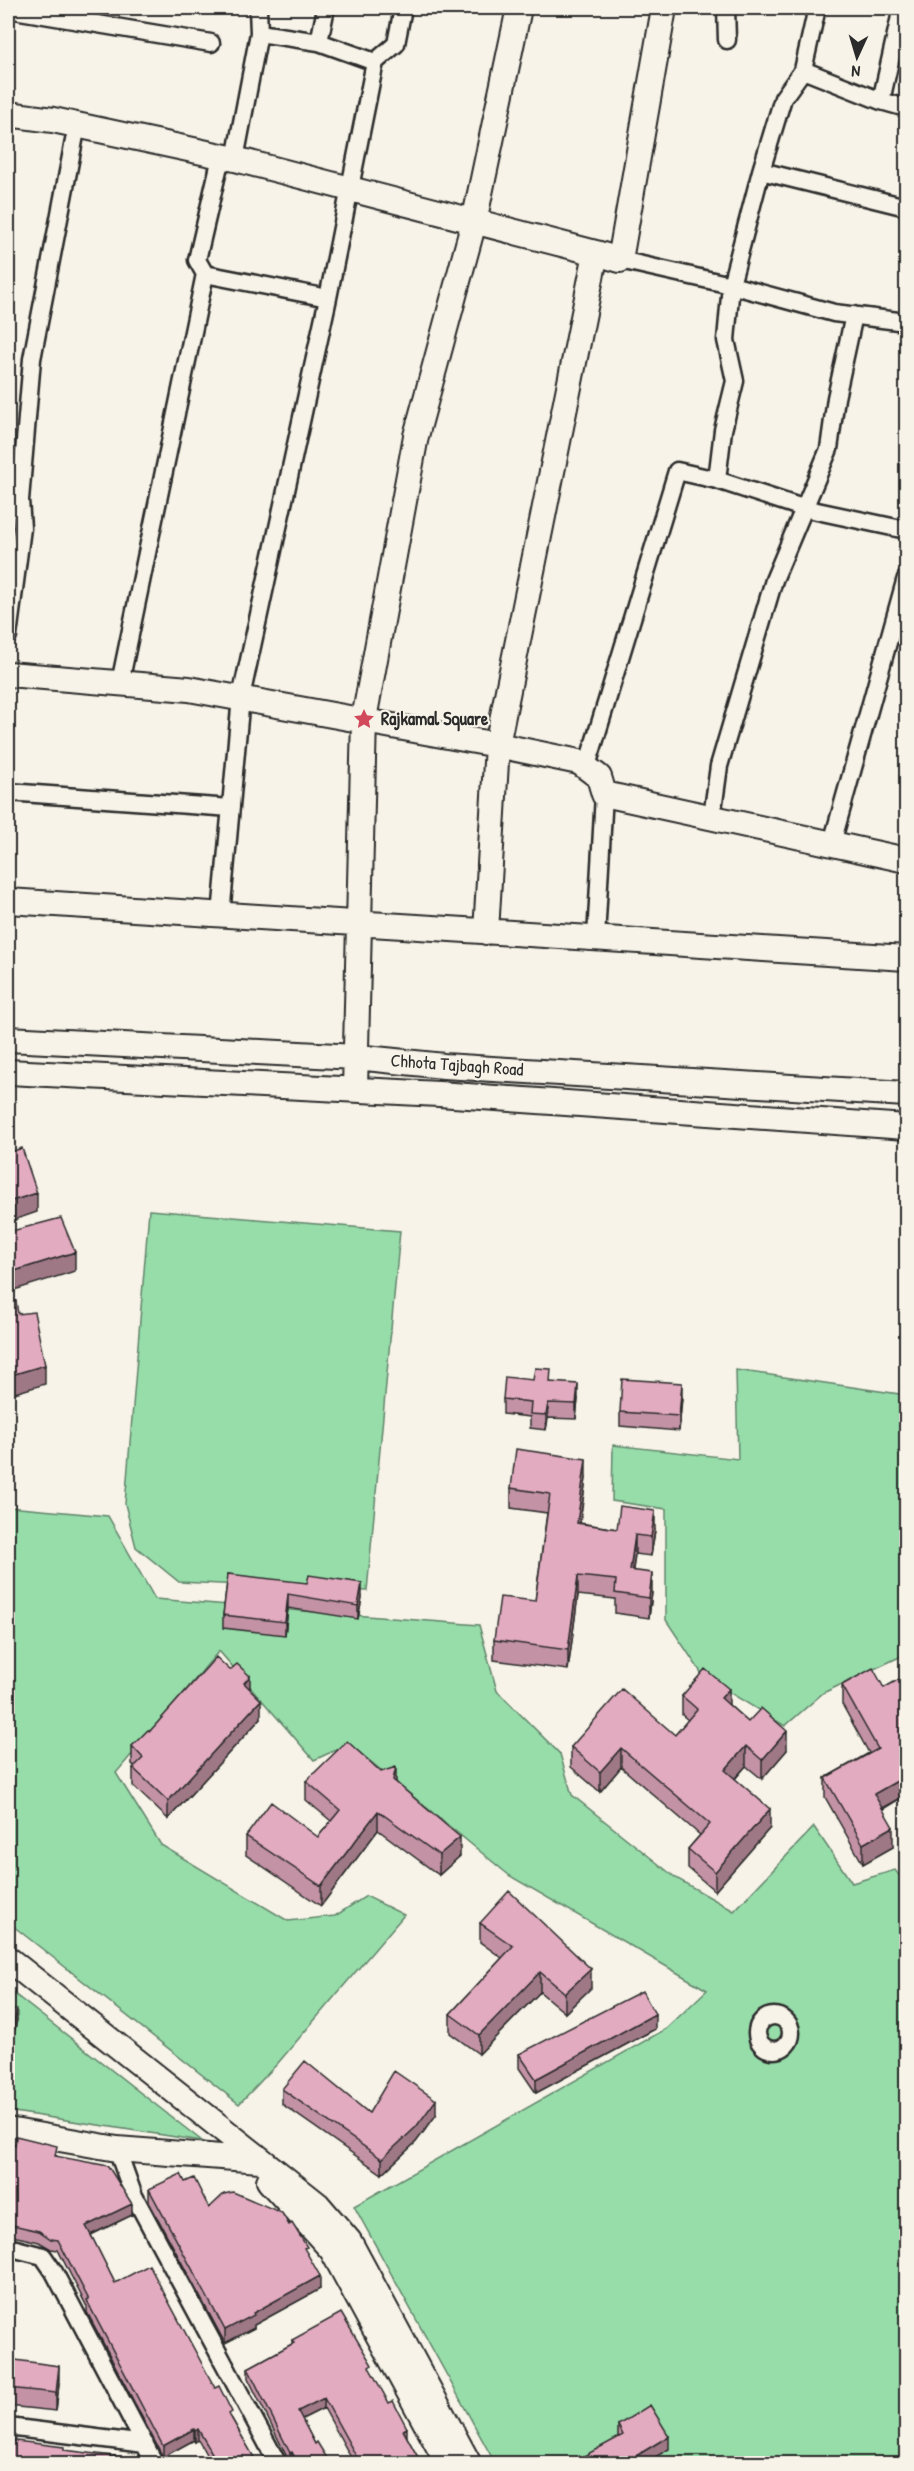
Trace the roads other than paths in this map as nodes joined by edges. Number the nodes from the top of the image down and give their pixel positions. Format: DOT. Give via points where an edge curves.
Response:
graph roads {
  1 [pos="258,8"];
  2 [pos="326,8"];
  3 [pos="403,8"];
  4 [pos="519,8"];
  5 [pos="664,8"];
  6 [pos="726,8"];
  7 [pos="817,8"];
  8 [pos="8,9"];
  9 [pos="901,12"];
  10 [pos="259,33"];
  11 [pos="727,39"];
  12 [pos="319,42"];
  13 [pos="211,44"];
  14 [pos="375,62"];
  15 [pos="803,70"];
  16 [pos="881,101"];
  17 [pos="906,108"];
  18 [pos="8,114"];
  19 [pos="77,125"];
  20 [pos="228,158"];
  21 [pos="761,171"];
  22 [pos="350,189"];
  23 [pos="906,207"];
  24 [pos="474,222"];
  25 [pos="596,253"];
  26 [pos="620,260"];
  27 [pos="205,274"];
  28 [pos="730,285"];
  29 [pos="328,298"];
  30 [pos="854,315"];
  31 [pos="906,321"];
  32 [pos="717,480"];
  33 [pos="803,508"];
  34 [pos="906,530"];
  35 [pos="906,578"];
  36 [pos="8,636"];
  37 [pos="8,674"];
  38 [pos="120,683"];
  39 [pos="241,698"];
  40 [pos="364,719"];
  41 [pos="496,745"];
  42 [pos="587,766"];
  43 [pos="8,792"];
  44 [pos="604,794"];
  45 [pos="231,808"];
  46 [pos="711,818"];
  47 [pos="832,843"];
  48 [pos="906,860"];
  49 [pos="8,901"];
  50 [pos="221,915"];
  51 [pos="359,923"];
  52 [pos="486,932"];
  53 [pos="597,938"];
  54 [pos="906,958"];
  55 [pos="8,1039"];
  56 [pos="356,1057"];
  57 [pos="8,1072"];
  58 [pos="355,1089"];
  59 [pos="906,1094"];
  60 [pos="906,1126"];
  61 [pos="8,1959"];
  62 [pos="8,1976"];
  63 [pos="8,2130"];
  64 [pos="117,2149"];
  65 [pos="254,2159"];
  66 [pos="8,2247"];
  67 [pos="8,2427"];
  68 [pos="145,2444"];
  69 [pos="155,2463"];
  70 [pos="278,2463"];
  71 [pos="448,2463"];
  72 [pos="469,2463"];
  1 -- 10 [label="street"];
  2 -- 12 [label="street"];
  3 -- 14 [label="street" via="396,44"];
  4 -- 24 [label="street"];
  5 -- 26 [label="street"];
  6 -- 11 [label="street"];
  7 -- 15 [label="street"];
  8 -- 13 [label="street"];
  9 -- 16 [label="street"];
  10 -- 12 [label="street"];
  10 -- 20 [label="street"];
  12 -- 14 [label="street"];
  14 -- 22 [label="street"];
  15 -- 16 [label="street"];
  15 -- 21 [label="street" via="783,98"];
  16 -- 17 [label="street"];
  18 -- 19 [label="street"];
  19 -- 20 [label="street"];
  19 -- 36 [label="street" via="32,359 20,500 22,528"];
  20 -- 22 [label="street"];
  20 -- 27 [label="street" via="197,260"];
  21 -- 23 [label="street"];
  21 -- 28 [label="street"];
  22 -- 24 [label="street"];
  22 -- 29 [label="street"];
  24 -- 25 [label="street"];
  24 -- 40 [label="street" via="416,436"];
  25 -- 26 [label="street"];
  25 -- 41 [label="street"];
  26 -- 28 [label="street"];
  27 -- 29 [label="street"];
  27 -- 38 [label="street"];
  28 -- 30 [label="street"];
  28 -- 32 [label="street" via="726,340 735,381 723,430"];
  29 -- 39 [label="street"];
  30 -- 31 [label="street"];
  30 -- 33 [label="street" via="829,449"];
  32 -- 33 [label="street"];
  32 -- 42 [label="street" via="677,471"];
  33 -- 34 [label="street"];
  33 -- 46 [label="street" via="774,580 719,766"];
  35 -- 47 [label="street"];
  37 -- 38 [label="street"];
  38 -- 39 [label="street"];
  39 -- 40 [label="street"];
  39 -- 45 [label="street"];
  40 -- 41 [label="street"];
  40 -- 51 [label="street"];
  41 -- 42 [label="street"];
  41 -- 52 [label="street"];
  42 -- 44 [label="street" via="599,777"];
  43 -- 45 [label="street"];
  44 -- 46 [label="street"];
  44 -- 53 [label="street"];
  45 -- 50 [label="street"];
  46 -- 47 [label="street"];
  47 -- 48 [label="street"];
  49 -- 50 [label="street"];
  50 -- 51 [label="street"];
  51 -- 52 [label="street"];
  51 -- 56 [label="street"];
  52 -- 53 [label="street"];
  53 -- 54 [label="street"];
  55 -- 56 [label="street, Chhota Tajbagh Road"];
  56 -- 58 [label="street"];
  56 -- 59 [label="street, Chhota Tajbagh Road" via="444,1066"];
  57 -- 58 [label="street"];
  58 -- 60 [label="street"];
  61 -- 65 [label="street"];
  62 -- 65 [label="street" via="120,2066"];
  63 -- 64 [label="street"];
  64 -- 65 [label="street"];
  64 -- 70 [label="street" via="133,2194"];
  65 -- 71 [label="street" via="332,2250"];
  65 -- 72 [label="street" via="318,2205 349,2241"];
  66 -- 68 [label="street" via="43,2256"];
  67 -- 68 [label="street"];
  68 -- 69 [label="street"];
}
